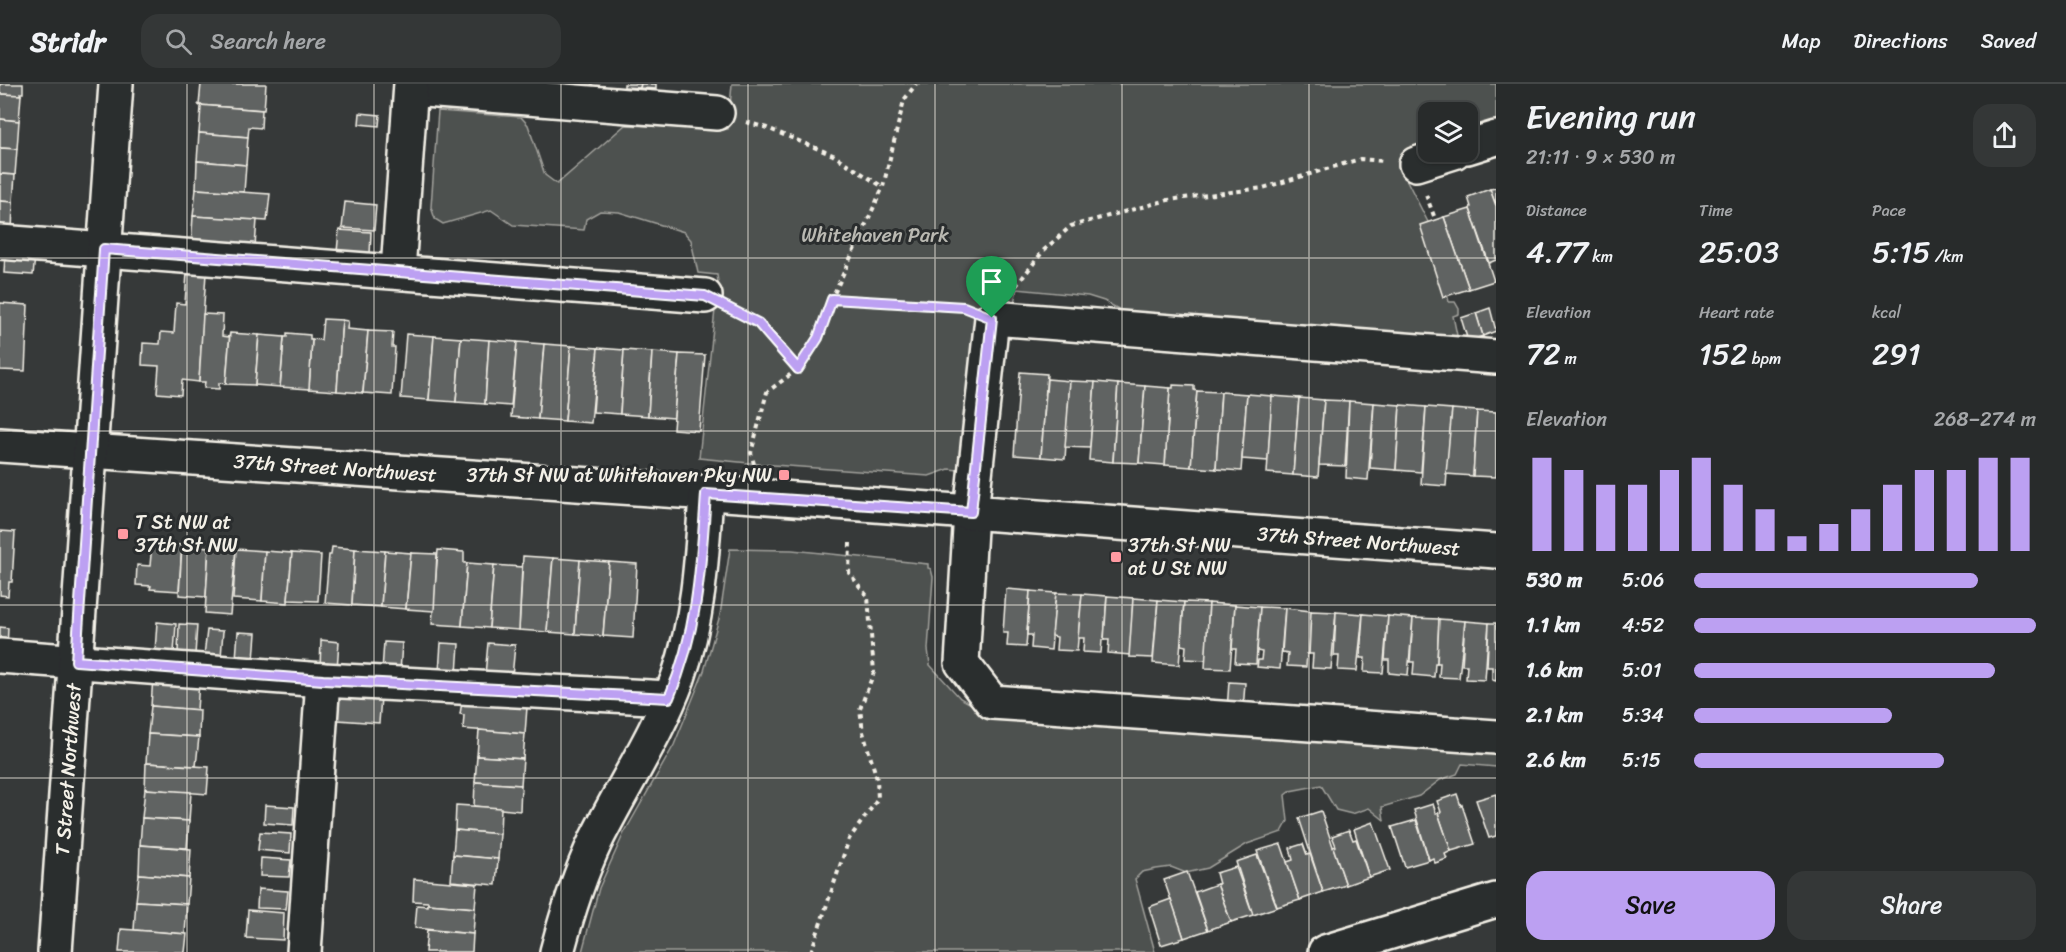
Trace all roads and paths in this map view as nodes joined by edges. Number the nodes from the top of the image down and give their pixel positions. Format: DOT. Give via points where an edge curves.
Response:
graph roads {
  1 [pos="116,84"];
  2 [pos="916,84"];
  3 [pos="411,86"];
  4 [pos="717,113"];
  5 [pos="1496,138"];
  6 [pos="1478,144"];
  7 [pos="1422,162"];
  8 [pos="1416,164"];
  9 [pos="883,187"];
  10 [pos="0,242"];
  11 [pos="104,249"];
  12 [pos="398,271"];
  13 [pos="705,296"];
  14 [pos="832,299"];
  15 [pos="992,318"];
  16 [pos="1496,357"];
  17 [pos="798,369"];
  18 [pos="0,445"];
  19 [pos="90,451"];
  20 [pos="756,470"];
  21 [pos="706,494"];
  22 [pos="971,512"];
  23 [pos="850,543"];
  24 [pos="1496,551"];
  25 [pos="0,656"];
  26 [pos="76,661"];
  27 [pos="323,680"];
  28 [pos="669,698"];
  29 [pos="1496,737"];
  30 [pos="1496,900"];
  31 [pos="55,952"];
  32 [pos="304,952"];
  33 [pos="557,952"];
  34 [pos="811,952"];
  35 [pos="1325,952"];
  1 -- 11 [label="street, T Street Northwest"];
  2 -- 9 [label="path" via="904,100"];
  3 -- 4 [label="street"];
  3 -- 12 [label="street"];
  4 -- 9 [label="path" via="834,155"];
  5 -- 6 [label="street"];
  7 -- 8 [label="street"];
  8 -- 15 [label="path" via="1360,159 1263,188 1168,200 1071,226 1044,249"];
  9 -- 14 [label="path"];
  10 -- 11 [label="street"];
  11 -- 12 [label="street"];
  11 -- 19 [label="street, T Street Northwest"];
  12 -- 13 [label="street"];
  13 -- 17 [label="path" via="758,323"];
  14 -- 15 [label="path" via="964,307"];
  14 -- 17 [label="path" via="818,338"];
  15 -- 16 [label="street"];
  15 -- 22 [label="street"];
  17 -- 20 [label="path" via="767,392 752,453"];
  18 -- 19 [label="street, 37th Street Northwest"];
  19 -- 21 [label="street, 37th Street Northwest"];
  19 -- 26 [label="street, T Street Northwest"];
  21 -- 22 [label="street, 37th Street Northwest"];
  21 -- 28 [label="street" via="698,598"];
  22 -- 24 [label="street, 37th Street Northwest"];
  22 -- 29 [label="street" via="962,663 992,702"];
  23 -- 34 [label="path" via="849,573 868,597 873,672 860,709 878,799 849,839"];
  25 -- 26 [label="street"];
  26 -- 27 [label="street"];
  26 -- 31 [label="street, T Street Northwest"];
  27 -- 28 [label="street"];
  27 -- 32 [label="street"];
  28 -- 33 [label="street" via="595,841 571,901"];
  30 -- 35 [label="street"];
}
